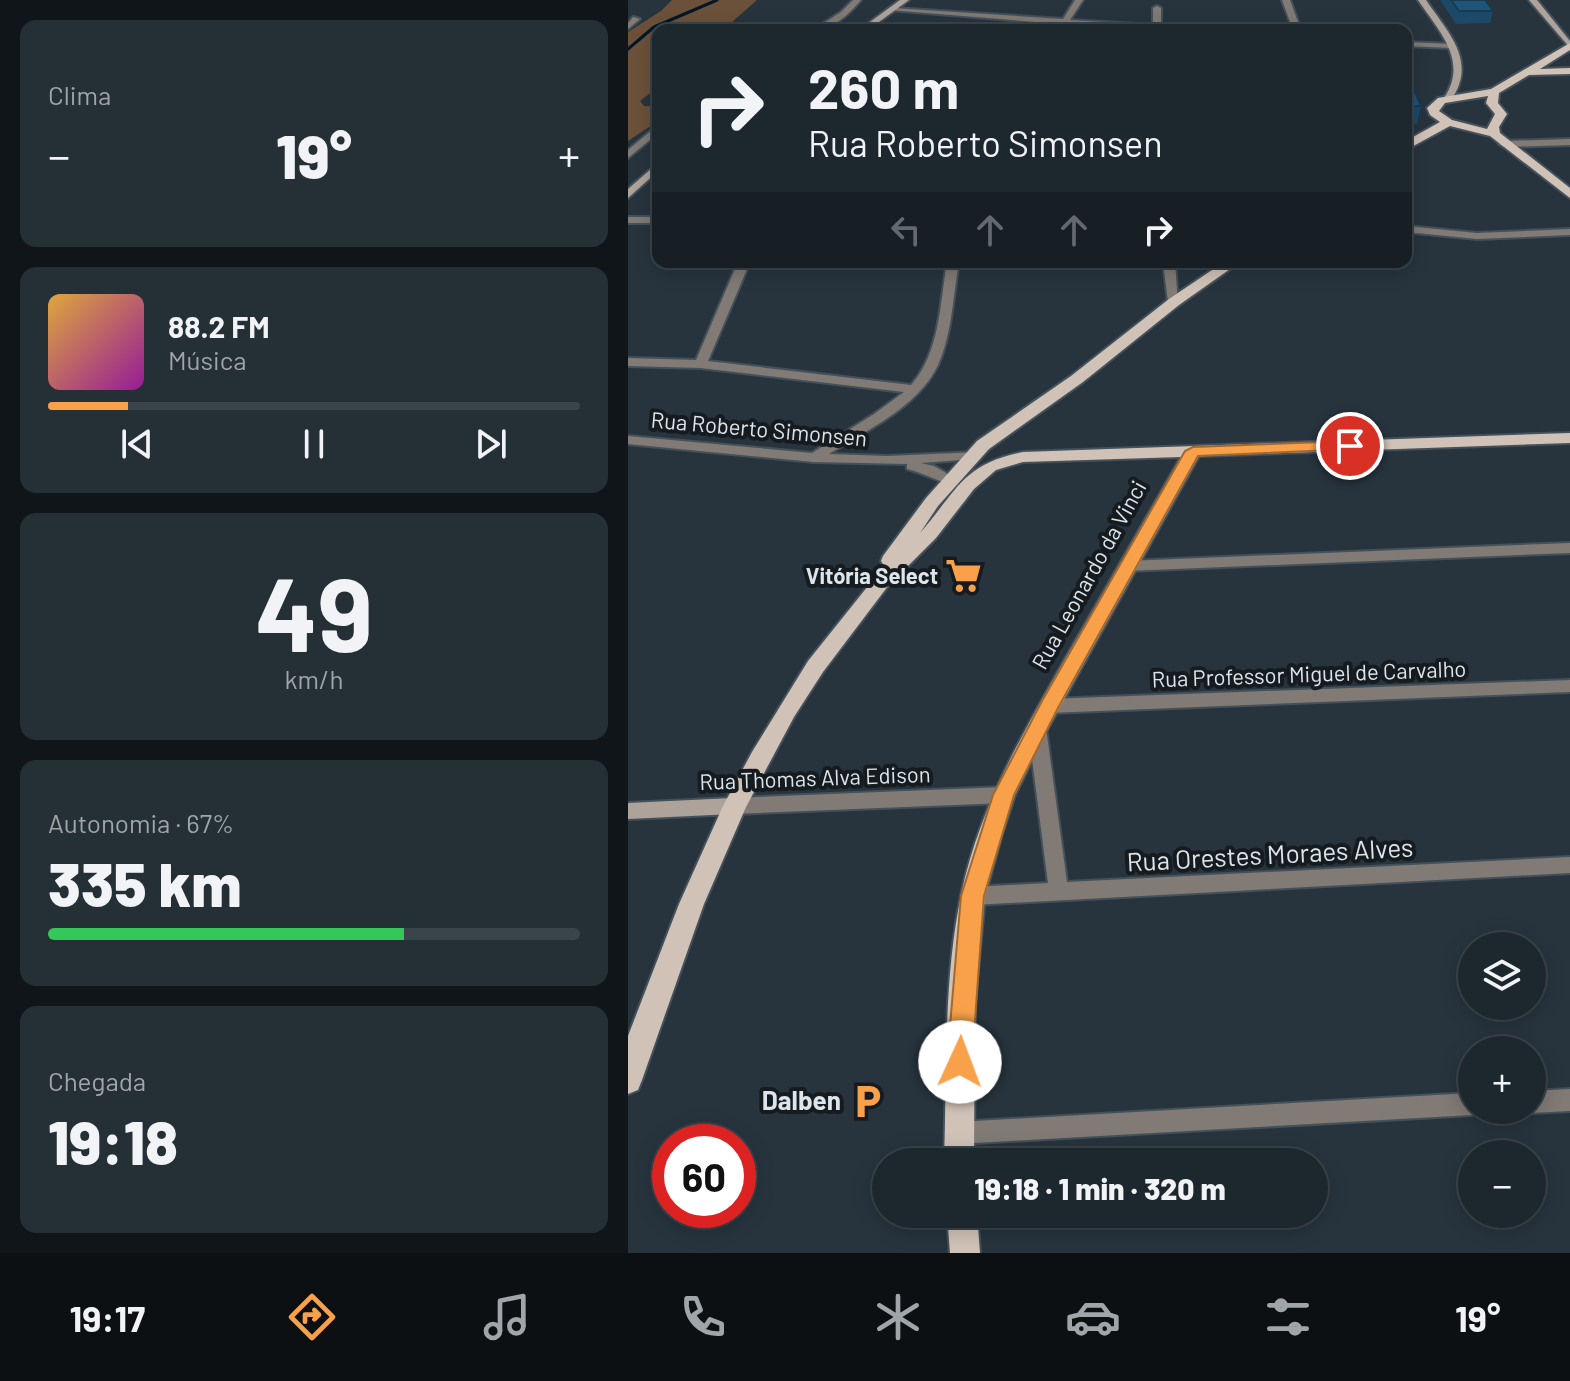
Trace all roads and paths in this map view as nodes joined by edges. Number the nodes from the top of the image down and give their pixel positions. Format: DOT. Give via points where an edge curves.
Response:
graph roads {
  1 [pos="857,0"];
  2 [pos="905,0"];
  3 [pos="1079,0"];
  4 [pos="1286,0"];
  5 [pos="1422,0"];
  6 [pos="1533,0"];
  7 [pos="1157,8"];
  8 [pos="893,10"];
  9 [pos="632,19"];
  10 [pos="1066,21"];
  11 [pos="827,24"];
  12 [pos="872,24"];
  13 [pos="1064,24"];
  14 [pos="1105,24"];
  15 [pos="1157,24"];
  16 [pos="1295,24"];
  17 [pos="628,27"];
  18 [pos="1412,44"];
  19 [pos="1451,46"];
  20 [pos="1570,46"];
  21 [pos="1570,71"];
  22 [pos="1527,72"];
  23 [pos="1494,92"];
  24 [pos="1448,98"];
  25 [pos="1448,122"];
  26 [pos="652,133"];
  27 [pos="1499,139"];
  28 [pos="1412,141"];
  29 [pos="1570,142"];
  30 [pos="628,155"];
  31 [pos="652,172"];
  32 [pos="1570,194"];
  33 [pos="628,195"];
  34 [pos="628,220"];
  35 [pos="652,220"];
  36 [pos="1412,230"];
  37 [pos="1570,232"];
  38 [pos="741,268"];
  39 [pos="952,268"];
  40 [pos="1170,268"];
  41 [pos="1224,268"];
  42 [pos="1174,302"];
  43 [pos="628,362"];
  44 [pos="701,364"];
  45 [pos="915,389"];
  46 [pos="1060,392"];
  47 [pos="1570,438"];
  48 [pos="628,440"];
  49 [pos="1193,451"];
  50 [pos="973,455"];
  51 [pos="1036,457"];
  52 [pos="814,458"];
  53 [pos="886,461"];
  54 [pos="950,481"];
  55 [pos="1570,548"];
  56 [pos="1127,566"];
  57 [pos="882,579"];
  58 [pos="1570,686"];
  59 [pos="1049,706"];
  60 [pos="1037,728"];
  61 [pos="1004,795"];
  62 [pos="733,806"];
  63 [pos="628,811"];
  64 [pos="1570,865"];
  65 [pos="1059,893"];
  66 [pos="973,896"];
  67 [pos="628,1080"];
  68 [pos="1570,1100"];
  69 [pos="1546,1101"];
  70 [pos="1458,1105"];
  71 [pos="957,1133"];
  72 [pos="958,1148"];
  73 [pos="963,1228"];
  74 [pos="965,1253"];
  1 -- 11 [label="street"];
  2 -- 8 [label="main road"];
  3 -- 10 [label="street"];
  4 -- 16 [label="street"];
  5 -- 19 [label="main road"];
  6 -- 20 [label="main road"];
  7 -- 15 [label="street"];
  8 -- 10 [label="street"];
  8 -- 12 [label="main road"];
  9 -- 17 [label="street"];
  10 -- 13 [label="street"];
  10 -- 14 [label="street"];
  18 -- 19 [label="street"];
  19 -- 24 [label="main road" via="1460,60 1461,78"];
  20 -- 22 [label="main road"];
  21 -- 22 [label="main road"];
  22 -- 23 [label="main road"];
  23 -- 24 [label="main road"];
  23 -- 27 [label="main road" via="1492,103 1501,114 1493,127"];
  24 -- 25 [label="main road" via="1433,108"];
  25 -- 27 [label="main road"];
  25 -- 28 [label="main road"];
  26 -- 30 [label="street"];
  27 -- 29 [label="street"];
  27 -- 32 [label="main road"];
  31 -- 33 [label="main road"];
  34 -- 35 [label="street"];
  36 -- 37 [label="street" via="1477,236"];
  38 -- 44 [label="street"];
  39 -- 45 [label="street" via="931,366"];
  40 -- 42 [label="street"];
  41 -- 42 [label="main road"];
  42 -- 46 [label="main road"];
  43 -- 44 [label="street"];
  44 -- 45 [label="street"];
  45 -- 52 [label="street"];
  46 -- 50 [label="main road"];
  46 -- 51 [label="main road" via="1017,438 1018,448"];
  47 -- 49 [label="main road"];
  48 -- 52 [label="street, Rua Roberto Simonsen"];
  49 -- 51 [label="main road"];
  49 -- 56 [label="main road, Rua Leonardo da Vinci"];
  50 -- 51 [label="main road"];
  50 -- 53 [label="street, Rua Roberto Simonsen"];
  50 -- 54 [label="main road"];
  51 -- 57 [label="main road" via="996,462 979,471 931,532"];
  52 -- 53 [label="street, Rua Roberto Simonsen"];
  53 -- 54 [label="street, Rua Roberto Simonsen" via="929,469"];
  54 -- 57 [label="main road" via="899,545"];
  55 -- 56 [label="street"];
  56 -- 59 [label="main road, Rua Leonardo da Vinci"];
  57 -- 62 [label="main road" via="813,670"];
  58 -- 59 [label="street, Rua Professor Miguel de Carvalho"];
  59 -- 60 [label="main road, Rua Leonardo da Vinci"];
  60 -- 61 [label="main road, Rua Leonardo da Vinci"];
  60 -- 65 [label="street"];
  61 -- 62 [label="street, Rua Thomas Alva Edison"];
  61 -- 66 [label="main road, Rua Leonardo da Vinci"];
  62 -- 63 [label="main road, Rua Thomas Alva Edison"];
  62 -- 67 [label="main road" via="693,893"];
  64 -- 65 [label="street, Rua Orestes Moraes Alves"];
  65 -- 66 [label="street, Rua Orestes Moraes Alves"];
  66 -- 71 [label="main road, Rua Leonardo da Vinci"];
  68 -- 69 [label="street"];
  70 -- 71 [label="street"];
  71 -- 72 [label="main road, Rua Leonardo da Vinci"];
  73 -- 74 [label="main road"];
}
